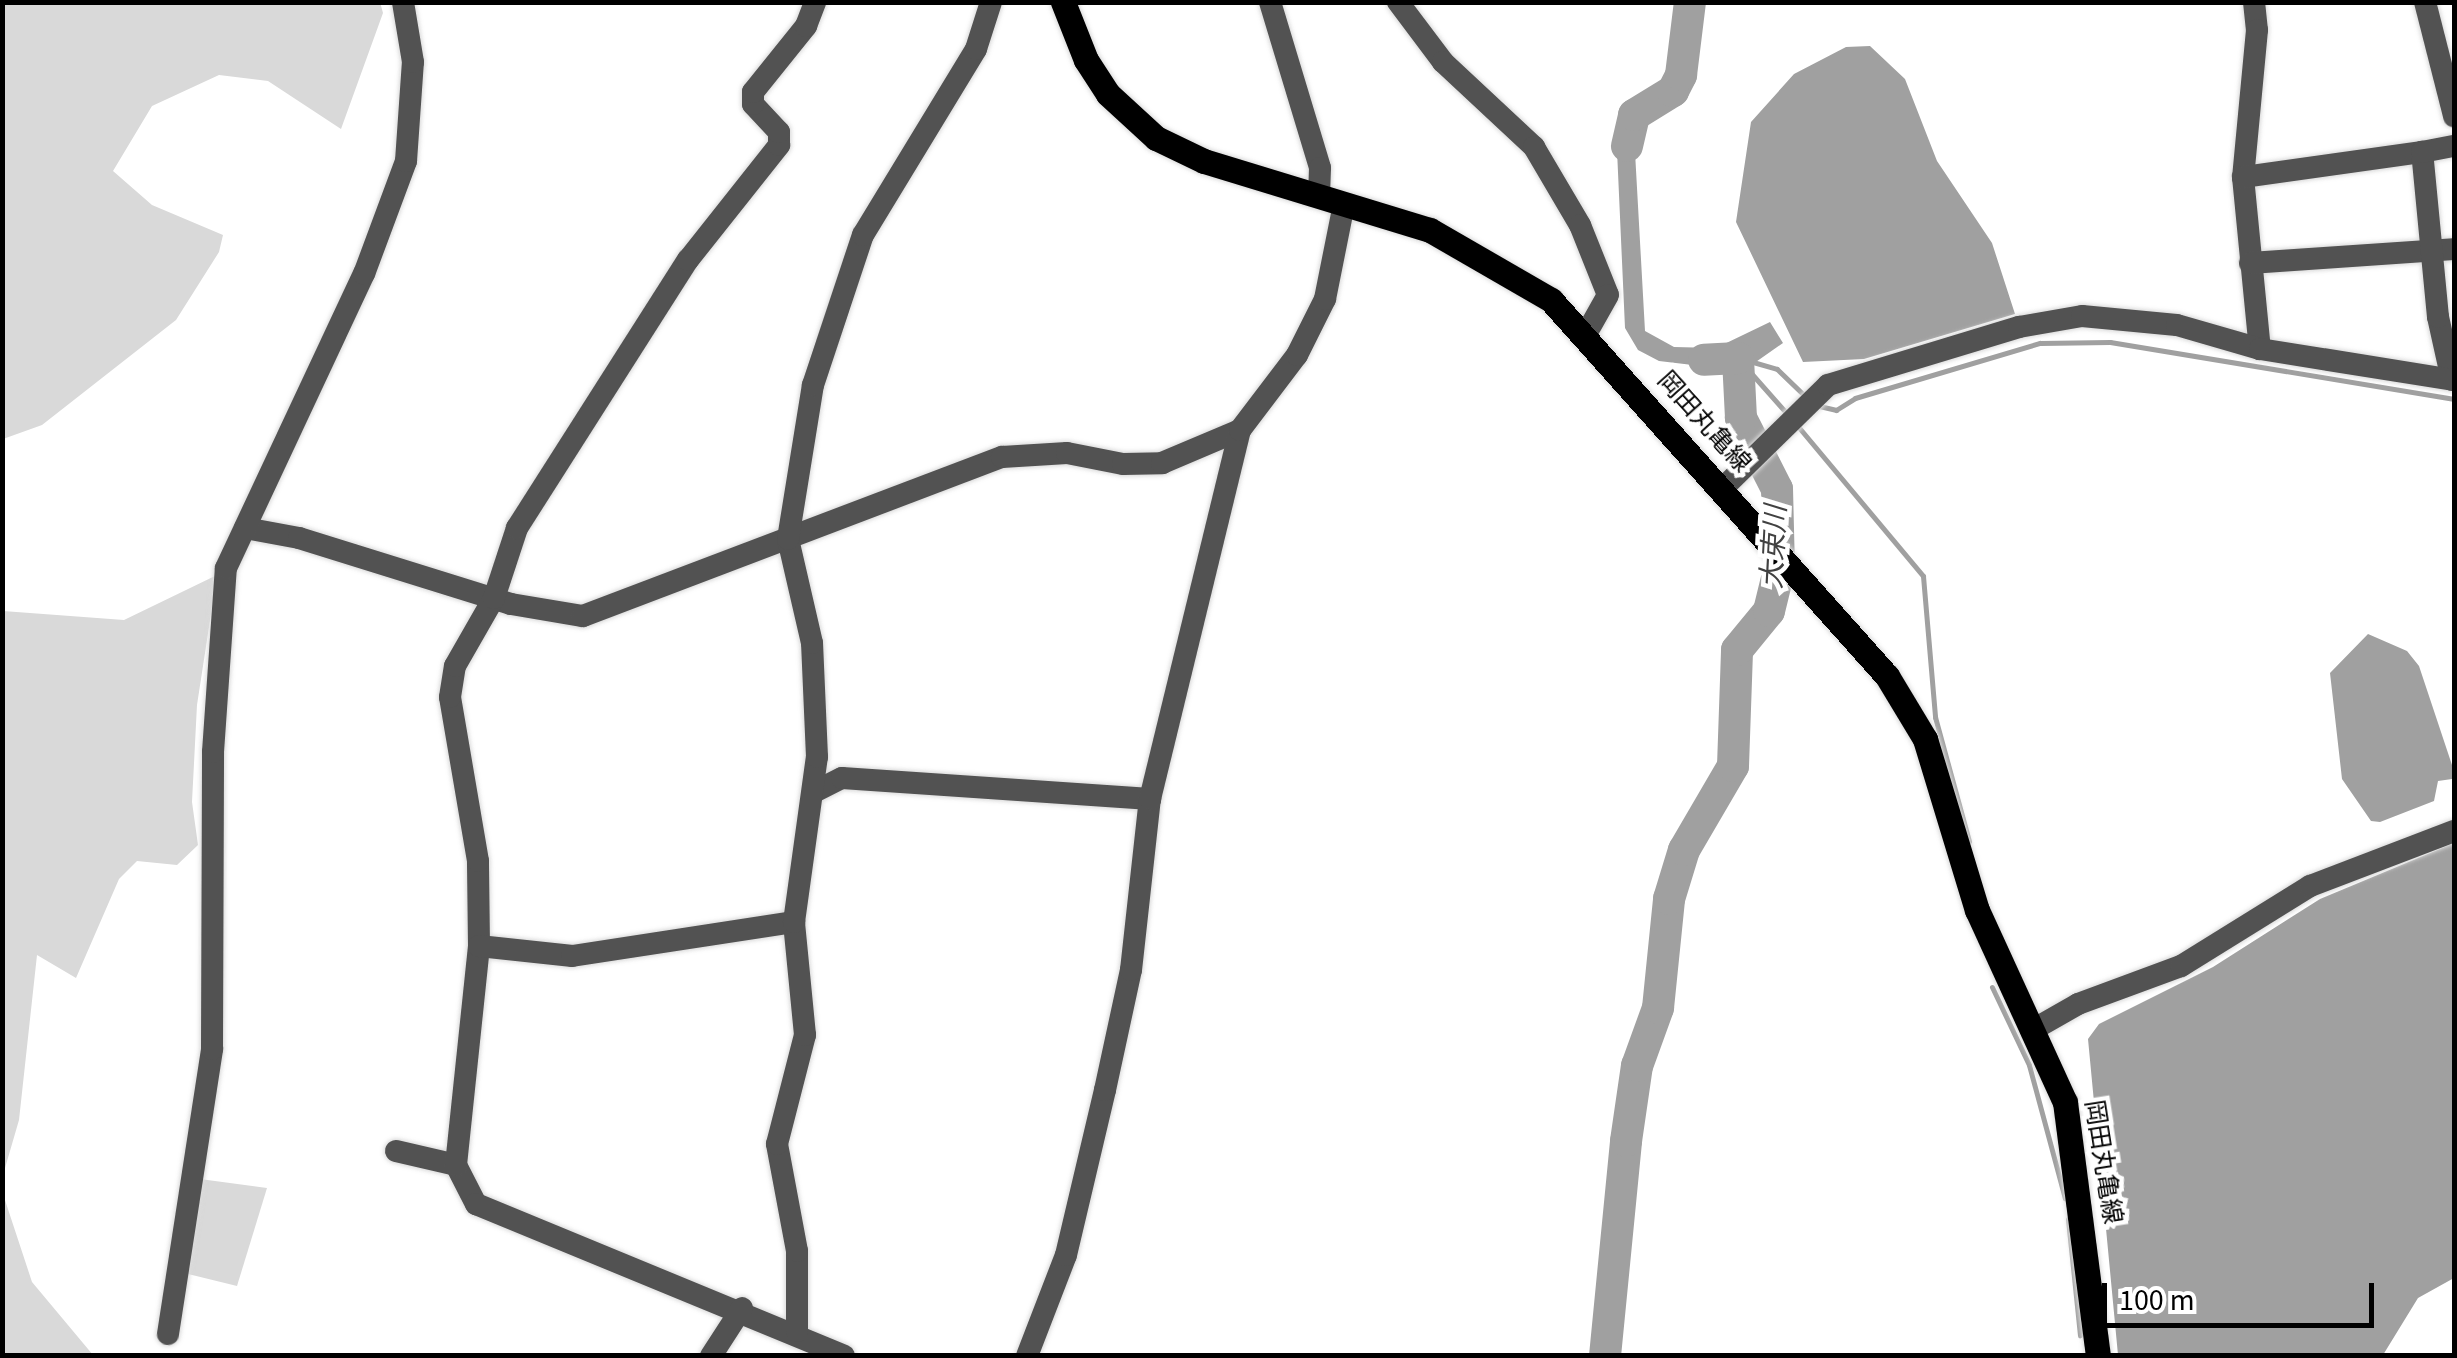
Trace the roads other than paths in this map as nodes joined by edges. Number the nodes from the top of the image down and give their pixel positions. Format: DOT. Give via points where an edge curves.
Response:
graph roads {
  1 [pos="403,2"];
  2 [pos="815,2"];
  3 [pos="991,2"];
  4 [pos="1063,2"];
  5 [pos="1270,2"];
  6 [pos="1398,2"];
  7 [pos="2254,2"];
  8 [pos="2426,2"];
  9 [pos="2454,116"];
  10 [pos="2454,146"];
  11 [pos="2422,152"];
  12 [pos="2243,177"];
  13 [pos="1319,194"];
  14 [pos="1344,204"];
  15 [pos="2443,250"];
  16 [pos="2250,264"];
  17 [pos="1585,336"];
  18 [pos="2260,349"];
  19 [pos="2453,380"];
  20 [pos="1240,430"];
  21 [pos="1723,488"];
  22 [pos="245,528"];
  23 [pos="788,540"];
  24 [pos="494,598"];
  25 [pos="814,792"];
  26 [pos="1150,799"];
  27 [pos="2454,831"];
  28 [pos="794,922"];
  29 [pos="479,946"];
  30 [pos="2036,1028"];
  31 [pos="396,1152"];
  32 [pos="456,1165"];
  33 [pos="742,1308"];
  34 [pos="798,1331"];
  35 [pos="168,1334"];
  36 [pos="712,1356"];
  37 [pos="844,1356"];
  38 [pos="1027,1356"];
  39 [pos="2098,1356"];
  1 -- 22 [label="street" via="413,62 406,162 364,274"];
  2 -- 24 [label="street" via="806,26 753,92 753,104 779,132 779,145 688,260 517,528"];
  3 -- 23 [label="street" via="976,49 863,235 813,385"];
  4 -- 13 [label="main road, 岡田丸亀線" via="1101,83 1156,138 1204,161"];
  5 -- 13 [label="street" via="1320,168"];
  6 -- 17 [label="street" via="1443,62 1534,147 1580,225 1608,295"];
  7 -- 12 [label="street"];
  8 -- 9 [label="street"];
  10 -- 11 [label="street"];
  11 -- 12 [label="street"];
  11 -- 15 [label="street"];
  12 -- 16 [label="street"];
  13 -- 14 [label="main road, 岡田丸亀線"];
  14 -- 17 [label="main road, 岡田丸亀線" via="1476,252 1550,300"];
  14 -- 20 [label="street" via="1324,299 1297,355"];
  15 -- 16 [label="street"];
  15 -- 19 [label="street"];
  16 -- 18 [label="street"];
  17 -- 21 [label="main road, 岡田丸亀線"];
  18 -- 19 [label="street"];
  18 -- 21 [label="street" via="2177,325 2082,316 2019,328 1800,409"];
  20 -- 23 [label="street" via="1162,463 1122,464 1068,453 1002,457 967,475 840,513"];
  20 -- 26 [label="street"];
  21 -- 30 [label="main road, 岡田丸亀線" via="1909,707 1936,768 1977,910"];
  22 -- 24 [label="street"];
  22 -- 35 [label="street" via="226,568 219,629 212,1049"];
  23 -- 24 [label="street" via="582,616"];
  23 -- 25 [label="street" via="812,642"];
  24 -- 29 [label="street" via="455,666 450,696 478,860"];
  25 -- 26 [label="street" via="842,778"];
  25 -- 28 [label="street"];
  26 -- 38 [label="street" via="1131,970 1105,1090 1066,1255"];
  27 -- 30 [label="street" via="2310,886 2181,966 2078,1004"];
  28 -- 29 [label="street" via="572,956"];
  28 -- 34 [label="street" via="805,1035 778,1144 797,1251"];
  29 -- 32 [label="street"];
  30 -- 39 [label="main road, 岡田丸亀線" via="2070,1124"];
  31 -- 32 [label="street"];
  32 -- 33 [label="street" via="476,1204"];
  33 -- 34 [label="street"];
  33 -- 36 [label="street"];
  34 -- 37 [label="street"];
}
